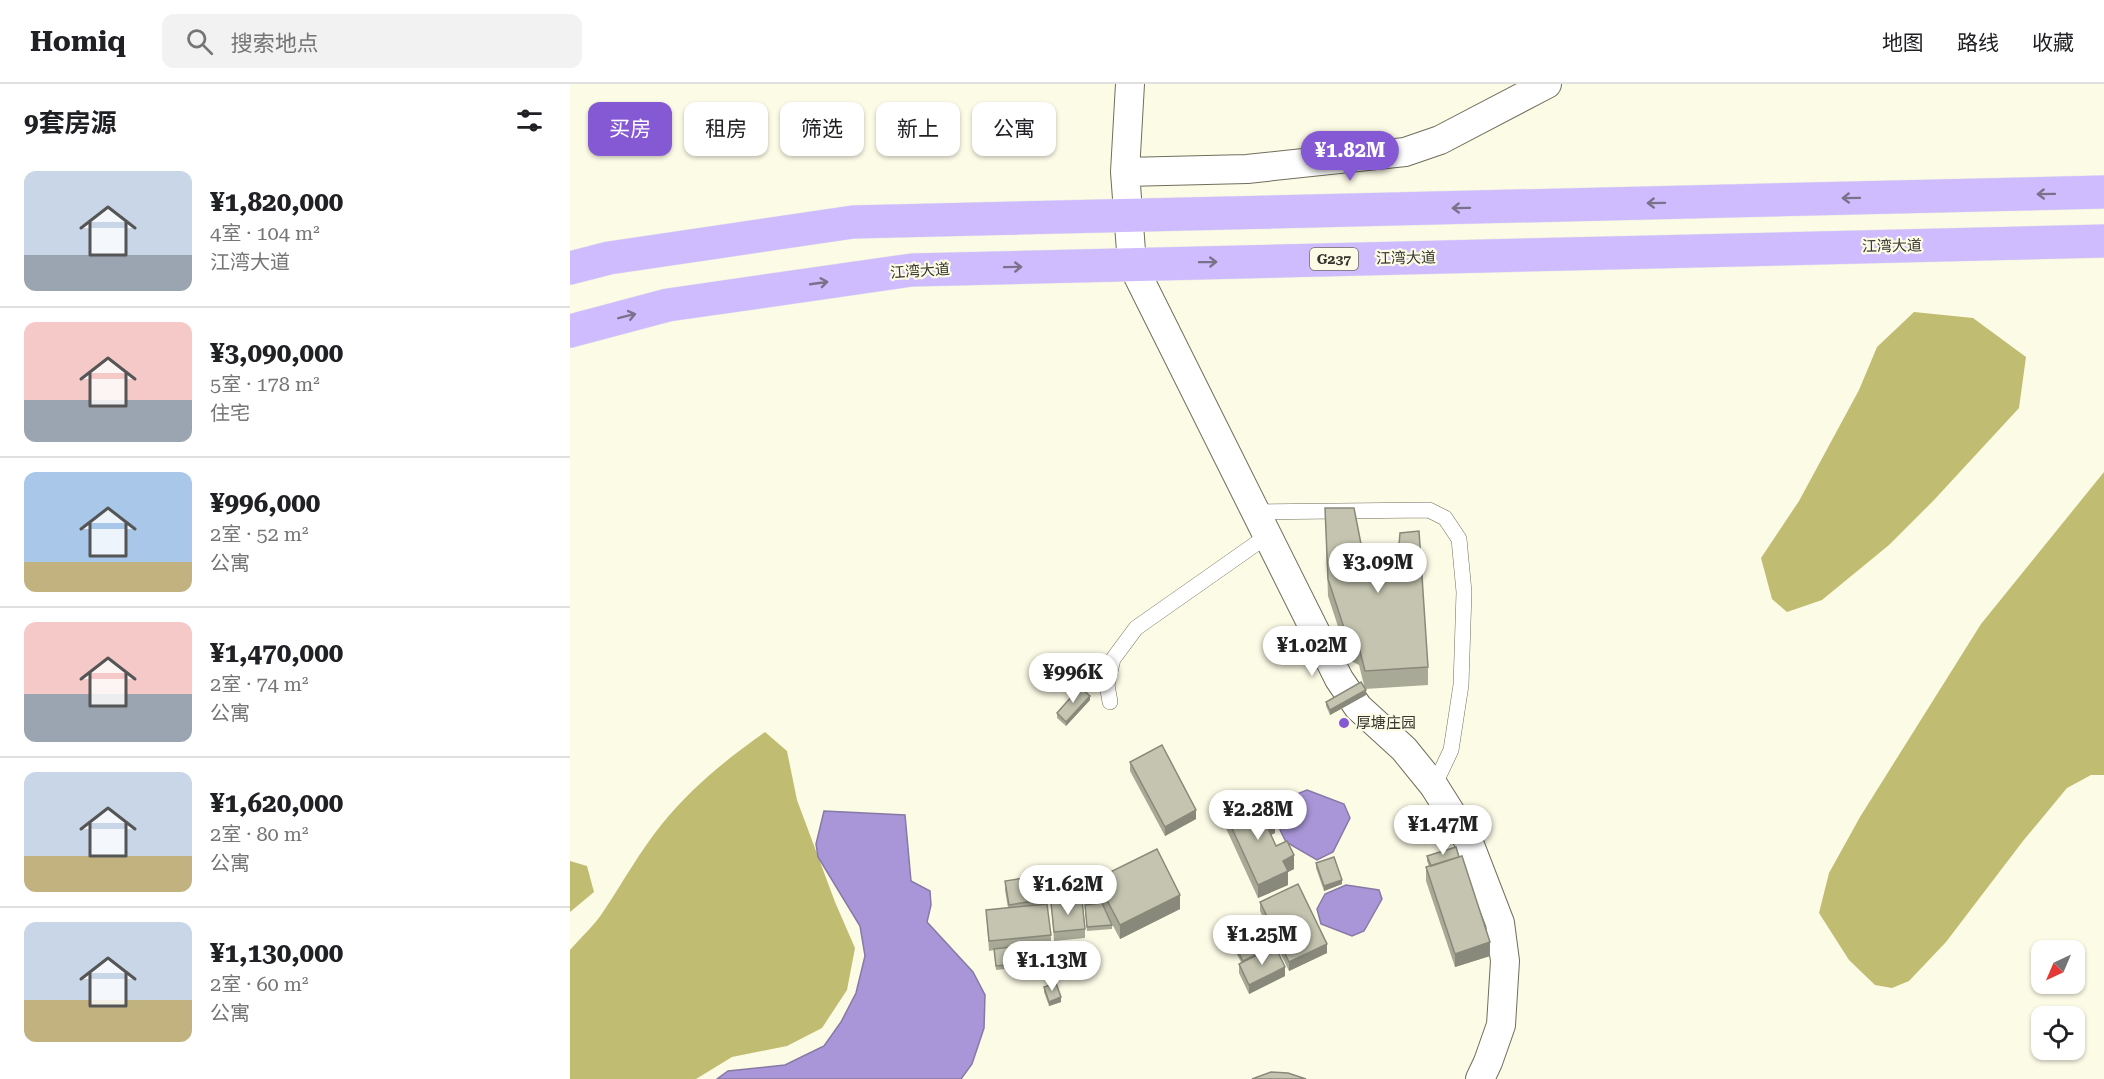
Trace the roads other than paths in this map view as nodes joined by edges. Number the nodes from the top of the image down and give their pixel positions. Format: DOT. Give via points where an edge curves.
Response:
graph roads {
  1 [pos="1130,84"];
  2 [pos="1547,84"];
  3 [pos="1125,172"];
  4 [pos="2104,192"];
  5 [pos="1127,215"];
  6 [pos="2104,241"];
  7 [pos="1132,264"];
  8 [pos="570,268"];
  9 [pos="570,331"];
  10 [pos="1262,524"];
  11 [pos="1110,702"];
  12 [pos="1434,786"];
  13 [pos="1480,1079"];
  1 -- 3 [label="street"];
  2 -- 3 [label="street" via="1440,141 1405,152 1247,169"];
  3 -- 5 [label="street"];
  4 -- 5 [label="highway, one-way"];
  5 -- 7 [label="street"];
  5 -- 8 [label="highway" via="852,222 609,258"];
  7 -- 6 [label="highway, 江湾大道 / G237, one-way"];
  9 -- 7 [label="highway, 江湾大道 / G237, one-way" via="668,305 912,270"];
  7 -- 10 [label="street"];
  10 -- 11 [label="lane" via="1136,628 1113,660 1107,685"];
  10 -- 12 [label="street" via="1339,679 1358,707 1404,749"];
  10 -- 12 [label="lane" via="1429,510 1445,518 1459,539 1464,592 1461,685 1451,750"];
  12 -- 13 [label="street" via="1468,840 1500,922 1504,961 1502,1025"];
}
